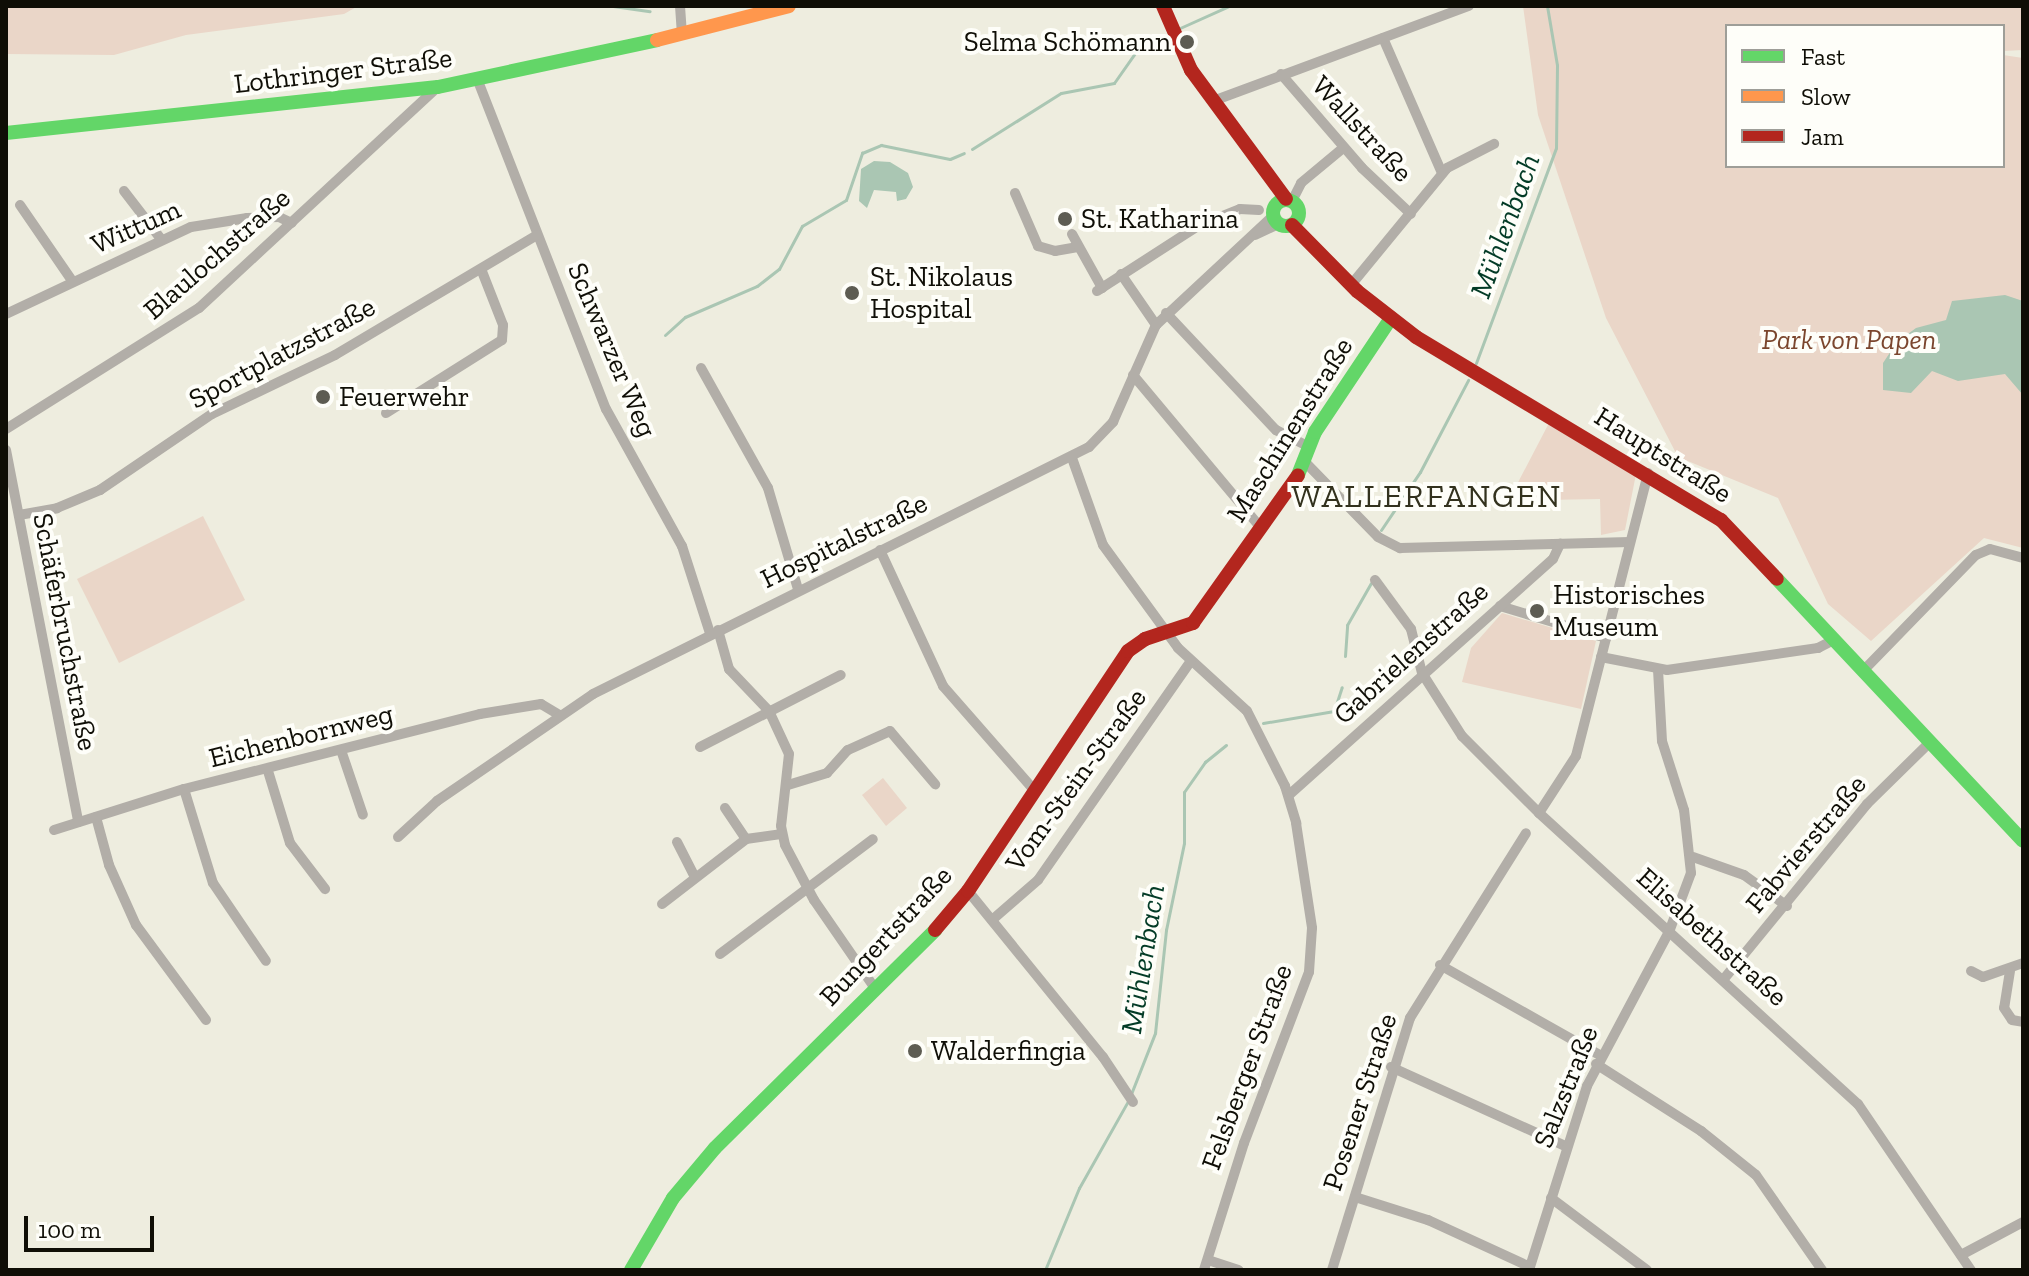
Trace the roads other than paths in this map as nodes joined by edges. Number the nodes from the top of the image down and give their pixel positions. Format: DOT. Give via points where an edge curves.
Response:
graph roads {
  1 [pos="680,6"];
  2 [pos="789,6"];
  3 [pos="1163,6"];
  4 [pos="1469,6"];
  5 [pos="682,35"];
  6 [pos="1383,38"];
  7 [pos="1281,74"];
  8 [pos="478,81"];
  9 [pos="438,87"];
  10 [pos="1213,101"];
  11 [pos="6,133"];
  12 [pos="1494,144"];
  13 [pos="1343,148"];
  14 [pos="1442,173"];
  15 [pos="124,191"];
  16 [pos="1015,193"];
  17 [pos="20,205"];
  18 [pos="1259,210"];
  19 [pos="1286,212"];
  20 [pos="1411,214"];
  21 [pos="292,223"];
  22 [pos="1072,234"];
  23 [pos="537,235"];
  24 [pos="161,239"];
  25 [pos="1078,247"];
  26 [pos="481,269"];
  27 [pos="1121,274"];
  28 [pos="73,282"];
  29 [pos="1351,285"];
  30 [pos="1166,313"];
  31 [pos="6,314"];
  32 [pos="1391,318"];
  33 [pos="1156,325"];
  34 [pos="701,368"];
  35 [pos="1133,375"];
  36 [pos="386,413"];
  37 [pos="6,429"];
  38 [pos="1308,446"];
  39 [pos="6,450"];
  40 [pos="1072,458"];
  41 [pos="1306,463"];
  42 [pos="1648,473"];
  43 [pos="19,515"];
  44 [pos="1261,528"];
  45 [pos="1630,542"];
  46 [pos="1560,544"];
  47 [pos="880,550"];
  48 [pos="2023,558"];
  49 [pos="1375,580"];
  50 [pos="798,589"];
  51 [pos="1500,606"];
  52 [pos="714,631"];
  53 [pos="1167,635"];
  54 [pos="1606,638"];
  55 [pos="1834,640"];
  56 [pos="1601,657"];
  57 [pos="1191,661"];
  58 [pos="1658,670"];
  59 [pos="1863,671"];
  60 [pos="1422,673"];
  61 [pos="841,675"];
  62 [pos="769,711"];
  63 [pos="559,715"];
  64 [pos="1930,742"];
  65 [pos="700,747"];
  66 [pos="342,753"];
  67 [pos="268,771"];
  68 [pos="935,784"];
  69 [pos="788,785"];
  70 [pos="184,789"];
  71 [pos="1034,790"];
  72 [pos="1289,795"];
  73 [pos="725,808"];
  74 [pos="1539,813"];
  75 [pos="363,815"];
  76 [pos="96,817"];
  77 [pos="78,822"];
  78 [pos="54,830"];
  79 [pos="1526,833"];
  80 [pos="781,834"];
  81 [pos="398,837"];
  82 [pos="746,839"];
  83 [pos="873,839"];
  84 [pos="2023,841"];
  85 [pos="677,842"];
  86 [pos="1693,857"];
  87 [pos="695,877"];
  88 [pos="808,888"];
  89 [pos="325,889"];
  90 [pos="968,891"];
  91 [pos="662,904"];
  92 [pos="1787,906"];
  93 [pos="992,920"];
  94 [pos="1669,932"];
  95 [pos="720,954"];
  96 [pos="266,961"];
  97 [pos="2023,963"];
  98 [pos="1440,965"];
  99 [pos="1971,971"];
  100 [pos="2010,971"];
  101 [pos="1723,980"];
  102 [pos="876,990"];
  103 [pos="206,1020"];
  104 [pos="2023,1022"];
  105 [pos="1598,1060"];
  106 [pos="1391,1067"];
  107 [pos="1130,1097"];
  108 [pos="1565,1146"];
  109 [pos="1355,1197"];
  110 [pos="1551,1198"];
  111 [pos="2023,1222"];
  112 [pos="1959,1252"];
  113 [pos="1206,1265"];
  114 [pos="1530,1269"];
  115 [pos="631,1270"];
  116 [pos="1238,1270"];
  117 [pos="1332,1270"];
  118 [pos="1647,1270"];
  119 [pos="1822,1270"];
  120 [pos="1971,1270"];
  1 -- 5 [label="street"];
  2 -- 5 [label="street, Lothringer Straße"];
  3 -- 10 [label="street, Hauptstraße" via="1170,31"];
  4 -- 6 [label="street"];
  5 -- 8 [label="street, Lothringer Straße"];
  6 -- 7 [label="street"];
  6 -- 14 [label="street"];
  7 -- 10 [label="street"];
  7 -- 13 [label="street, Wallstraße"];
  8 -- 9 [label="street, Lothringer Straße"];
  8 -- 23 [label="street, Schwarzer Weg"];
  9 -- 11 [label="street, Lothringer Straße"];
  9 -- 21 [label="street, Blaulochstraße"];
  10 -- 19 [label="street, Hauptstraße" via="1273,182"];
  12 -- 14 [label="street"];
  13 -- 19 [label="street, Hospitalstraße" via="1301,183"];
  13 -- 20 [label="street, Wallstraße"];
  14 -- 20 [label="street"];
  15 -- 24 [label="street"];
  16 -- 25 [label="street" via="1038,246 1055,251"];
  17 -- 28 [label="street"];
  18 -- 27 [label="street" via="1240,209 1198,226"];
  19 -- 29 [label="street, Hauptstraße"];
  19 -- 30 [label="street, Hospitalstraße"];
  20 -- 29 [label="street"];
  21 -- 24 [label="street, Wittum" via="279,217 224,220"];
  21 -- 37 [label="street, Blaulochstraße" via="176,326"];
  22 -- 25 [label="street"];
  23 -- 26 [label="street, Sportplatzstraße"];
  23 -- 52 [label="street, Schwarzer Weg" via="606,409 682,546"];
  24 -- 28 [label="street, Wittum"];
  25 -- 27 [label="street" via="1100,290"];
  26 -- 36 [label="street" via="503,325 502,340"];
  26 -- 43 [label="street, Sportplatzstraße" via="335,355 212,414 100,490 57,508"];
  27 -- 33 [label="street"];
  28 -- 31 [label="street, Wittum"];
  29 -- 32 [label="street, Hauptstraße"];
  30 -- 33 [label="street, Hospitalstraße"];
  30 -- 38 [label="street" via="1276,430"];
  32 -- 38 [label="street, Maschinenstraße"];
  32 -- 42 [label="street, Hauptstraße"];
  33 -- 35 [label="street, Hospitalstraße"];
  34 -- 50 [label="street" via="768,488"];
  35 -- 40 [label="street, Hospitalstraße" via="1107,431"];
  35 -- 44 [label="street"];
  38 -- 41 [label="street, Maschinenstraße"];
  39 -- 43 [label="street, Schäferbruchstraße"];
  40 -- 47 [label="street, Hospitalstraße"];
  40 -- 53 [label="street, Felsberger Straße" via="1103,545"];
  41 -- 44 [label="street, Maschinenstraße"];
  41 -- 46 [label="street" via="1378,537 1400,548"];
  42 -- 45 [label="street"];
  42 -- 55 [label="street, Hauptstraße" via="1721,520"];
  43 -- 77 [label="street, Schäferbruchstraße"];
  44 -- 53 [label="street, Maschinenstraße" via="1193,623"];
  45 -- 46 [label="street"];
  45 -- 54 [label="street"];
  46 -- 51 [label="street, Gabrielenstraße" via="1553,559"];
  47 -- 50 [label="street, Hospitalstraße"];
  47 -- 71 [label="street" via="943,686"];
  48 -- 59 [label="street" via="1990,549 1976,555"];
  49 -- 60 [label="street, Elisabethstraße" via="1413,633"];
  50 -- 52 [label="street, Hospitalstraße"];
  51 -- 54 [label="street"];
  51 -- 60 [label="street, Gabrielenstraße"];
  52 -- 62 [label="street, Schwarzer Weg" via="729,669"];
  52 -- 63 [label="street, Hospitalstraße"];
  53 -- 57 [label="street, Felsberger Straße"];
  53 -- 71 [label="street, Bungertstraße" via="1145,639 1128,651"];
  54 -- 56 [label="street"];
  55 -- 58 [label="street" via="1818,648"];
  55 -- 59 [label="street, Hauptstraße"];
  56 -- 58 [label="street"];
  56 -- 74 [label="street" via="1572,765"];
  57 -- 72 [label="street, Felsberger Straße" via="1247,711"];
  57 -- 93 [label="street, Vom-Stein-Straße" via="1038,880"];
  58 -- 86 [label="street" via="1662,741"];
  59 -- 64 [label="street, Hauptstraße"];
  60 -- 72 [label="street, Gabrielenstraße"];
  60 -- 74 [label="street, Elisabethstraße" via="1462,736"];
  61 -- 62 [label="street"];
  62 -- 65 [label="street"];
  62 -- 69 [label="street, Schwarzer Weg" via="789,754"];
  63 -- 66 [label="street, Eichenbornweg" via="533,704"];
  63 -- 81 [label="street, Hospitalstraße" via="437,801"];
  64 -- 84 [label="street, Hauptstraße"];
  64 -- 92 [label="street, Fabvierstraße" via="1867,804"];
  66 -- 67 [label="street, Eichenbornweg"];
  66 -- 75 [label="street"];
  67 -- 70 [label="street, Eichenbornweg"];
  67 -- 89 [label="street" via="290,843"];
  68 -- 69 [label="street" via="890,731 848,750 827,773"];
  69 -- 80 [label="street, Schwarzer Weg"];
  70 -- 76 [label="street, Eichenbornweg"];
  70 -- 96 [label="street" via="213,883"];
  71 -- 90 [label="street, Bungertstraße"];
  72 -- 113 [label="street, Felsberger Straße" via="1311,910 1309,972 1244,1143"];
  73 -- 82 [label="street"];
  74 -- 94 [label="street, Elisabethstraße"];
  76 -- 77 [label="street, Eichenbornweg"];
  76 -- 103 [label="street" via="109,865 132,916"];
  77 -- 78 [label="street, Eichenbornweg"];
  79 -- 98 [label="street, Posener Straße"];
  80 -- 82 [label="street"];
  80 -- 88 [label="street"];
  82 -- 87 [label="street"];
  83 -- 88 [label="street"];
  85 -- 87 [label="street"];
  86 -- 92 [label="street" via="1744,875"];
  86 -- 94 [label="street, Salzstraße"];
  87 -- 91 [label="street"];
  88 -- 95 [label="street"];
  88 -- 102 [label="street"];
  90 -- 93 [label="street"];
  90 -- 102 [label="street, Bungertstraße"];
  92 -- 101 [label="street, Fabvierstraße"];
  93 -- 107 [label="street"];
  94 -- 101 [label="street, Elisabethstraße"];
  94 -- 105 [label="street, Salzstraße"];
  97 -- 100 [label="street"];
  98 -- 105 [label="street"];
  98 -- 106 [label="street, Posener Straße" via="1410,1018"];
  99 -- 100 [label="street" via="1983,977"];
  100 -- 104 [label="street" via="2004,1008 2012,1020"];
  101 -- 112 [label="street, Elisabethstraße" via="1858,1104"];
  102 -- 115 [label="street, Bungertstraße" via="700,1164"];
  105 -- 108 [label="street, Salzstraße"];
  105 -- 119 [label="street" via="1742,1162 1780,1203"];
  106 -- 108 [label="street"];
  106 -- 109 [label="street, Posener Straße"];
  108 -- 110 [label="street, Salzstraße"];
  109 -- 114 [label="street" via="1428,1220"];
  109 -- 117 [label="street, Posener Straße"];
  110 -- 114 [label="street, Salzstraße"];
  110 -- 118 [label="street"];
  111 -- 112 [label="street"];
  112 -- 120 [label="street, Elisabethstraße"];
  113 -- 116 [label="street"];
}
